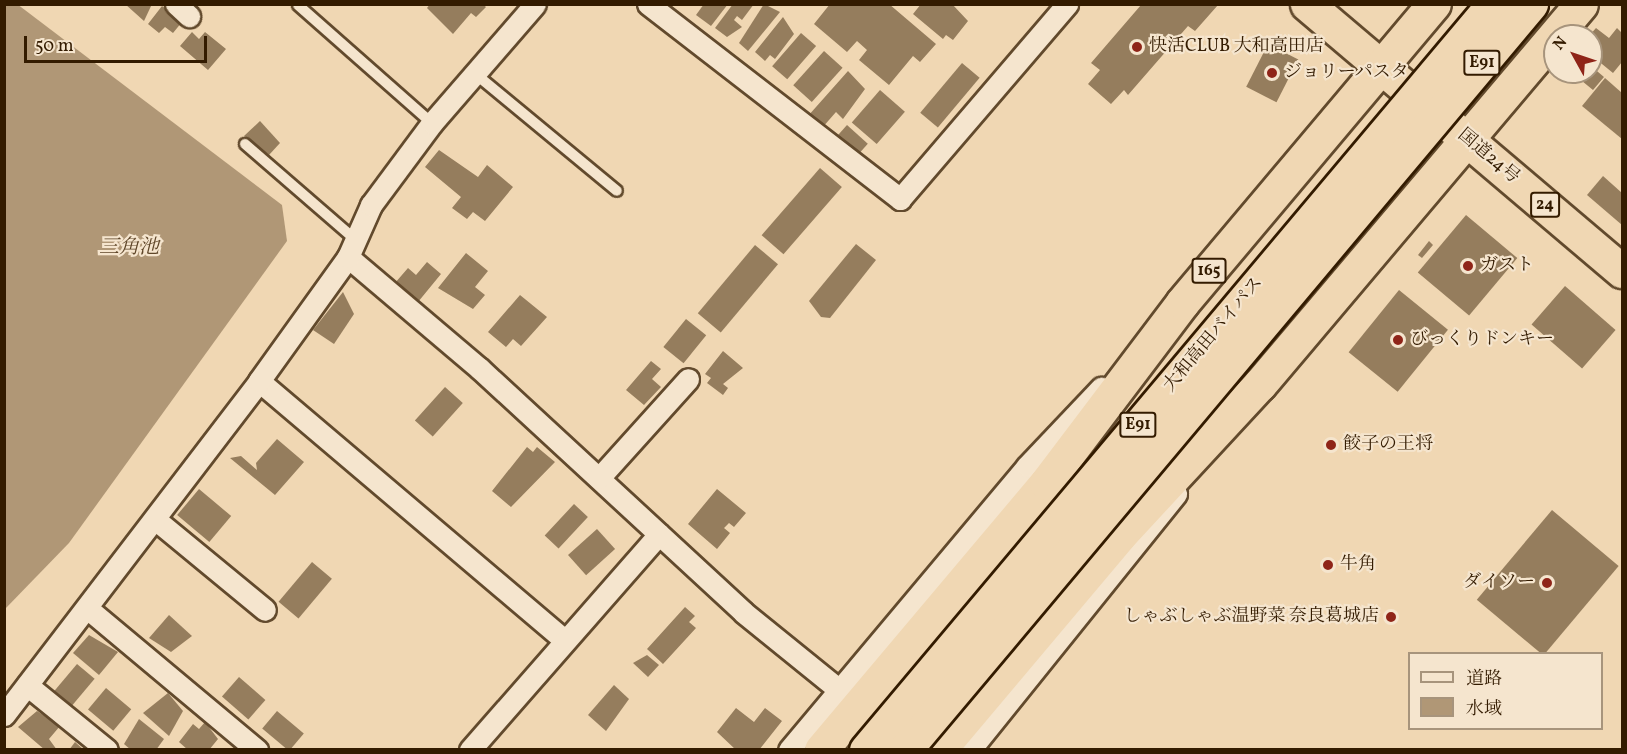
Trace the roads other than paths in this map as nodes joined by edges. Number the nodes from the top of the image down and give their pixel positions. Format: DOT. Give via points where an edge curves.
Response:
graph roads {
  1 [pos="535,4"];
  2 [pos="648,4"];
  3 [pos="1067,4"];
  4 [pos="1307,4"];
  5 [pos="1434,4"];
  6 [pos="1493,4"];
  7 [pos="1531,4"];
  8 [pos="1581,4"];
  9 [pos="298,5"];
  10 [pos="1381,66"];
  11 [pos="478,76"];
  12 [pos="432,123"];
  13 [pos="1467,140"];
  14 [pos="245,144"];
  15 [pos="617,191"];
  16 [pos="352,248"];
  17 [pos="1623,271"];
  18 [pos="688,379"];
  19 [pos="259,381"];
  20 [pos="1260,384"];
  21 [pos="599,478"];
  22 [pos="156,520"];
  23 [pos="659,534"];
  24 [pos="87,608"];
  25 [pos="265,610"];
  26 [pos="564,640"];
  27 [pos="27,685"];
  28 [pos="843,703"];
  29 [pos="4,715"];
  30 [pos="107,750"];
  31 [pos="257,750"];
  32 [pos="470,750"];
  33 [pos="789,750"];
  34 [pos="821,750"];
  35 [pos="866,750"];
  36 [pos="905,750"];
  37 [pos="939,750"];
  38 [pos="970,750"];
  1 -- 11 [label="street"];
  2 -- 3 [label="street" via="900,199"];
  4 -- 10 [label="highway, 国道24号"];
  5 -- 10 [label="highway"];
  6 -- 35 [label="highway, 大和高田バイパス / E91, bridge"];
  7 -- 36 [label="highway, 大和高田バイパス / E91, bridge"];
  8 -- 13 [label="highway"];
  9 -- 12 [label="lane"];
  10 -- 13 [label="highway, 国道24号 / 24"];
  10 -- 28 [label="highway, 165" via="1182,303 1046,483"];
  11 -- 12 [label="street"];
  11 -- 15 [label="lane"];
  12 -- 16 [label="street" via="371,205"];
  13 -- 17 [label="highway, 国道24号 / 24"];
  13 -- 20 [label="highway"];
  14 -- 16 [label="lane"];
  16 -- 19 [label="street"];
  16 -- 21 [label="street"];
  18 -- 21 [label="street"];
  19 -- 22 [label="street"];
  19 -- 26 [label="street"];
  20 -- 37 [label="highway" via="1120,536"];
  20 -- 38 [label="street" via="1135,549"];
  21 -- 23 [label="street"];
  22 -- 24 [label="street"];
  22 -- 25 [label="street"];
  23 -- 26 [label="street"];
  23 -- 28 [label="street"];
  24 -- 27 [label="street"];
  24 -- 31 [label="street"];
  26 -- 32 [label="street"];
  27 -- 29 [label="street"];
  27 -- 30 [label="street"];
  28 -- 33 [label="street"];
  28 -- 34 [label="highway, 165"];
}
